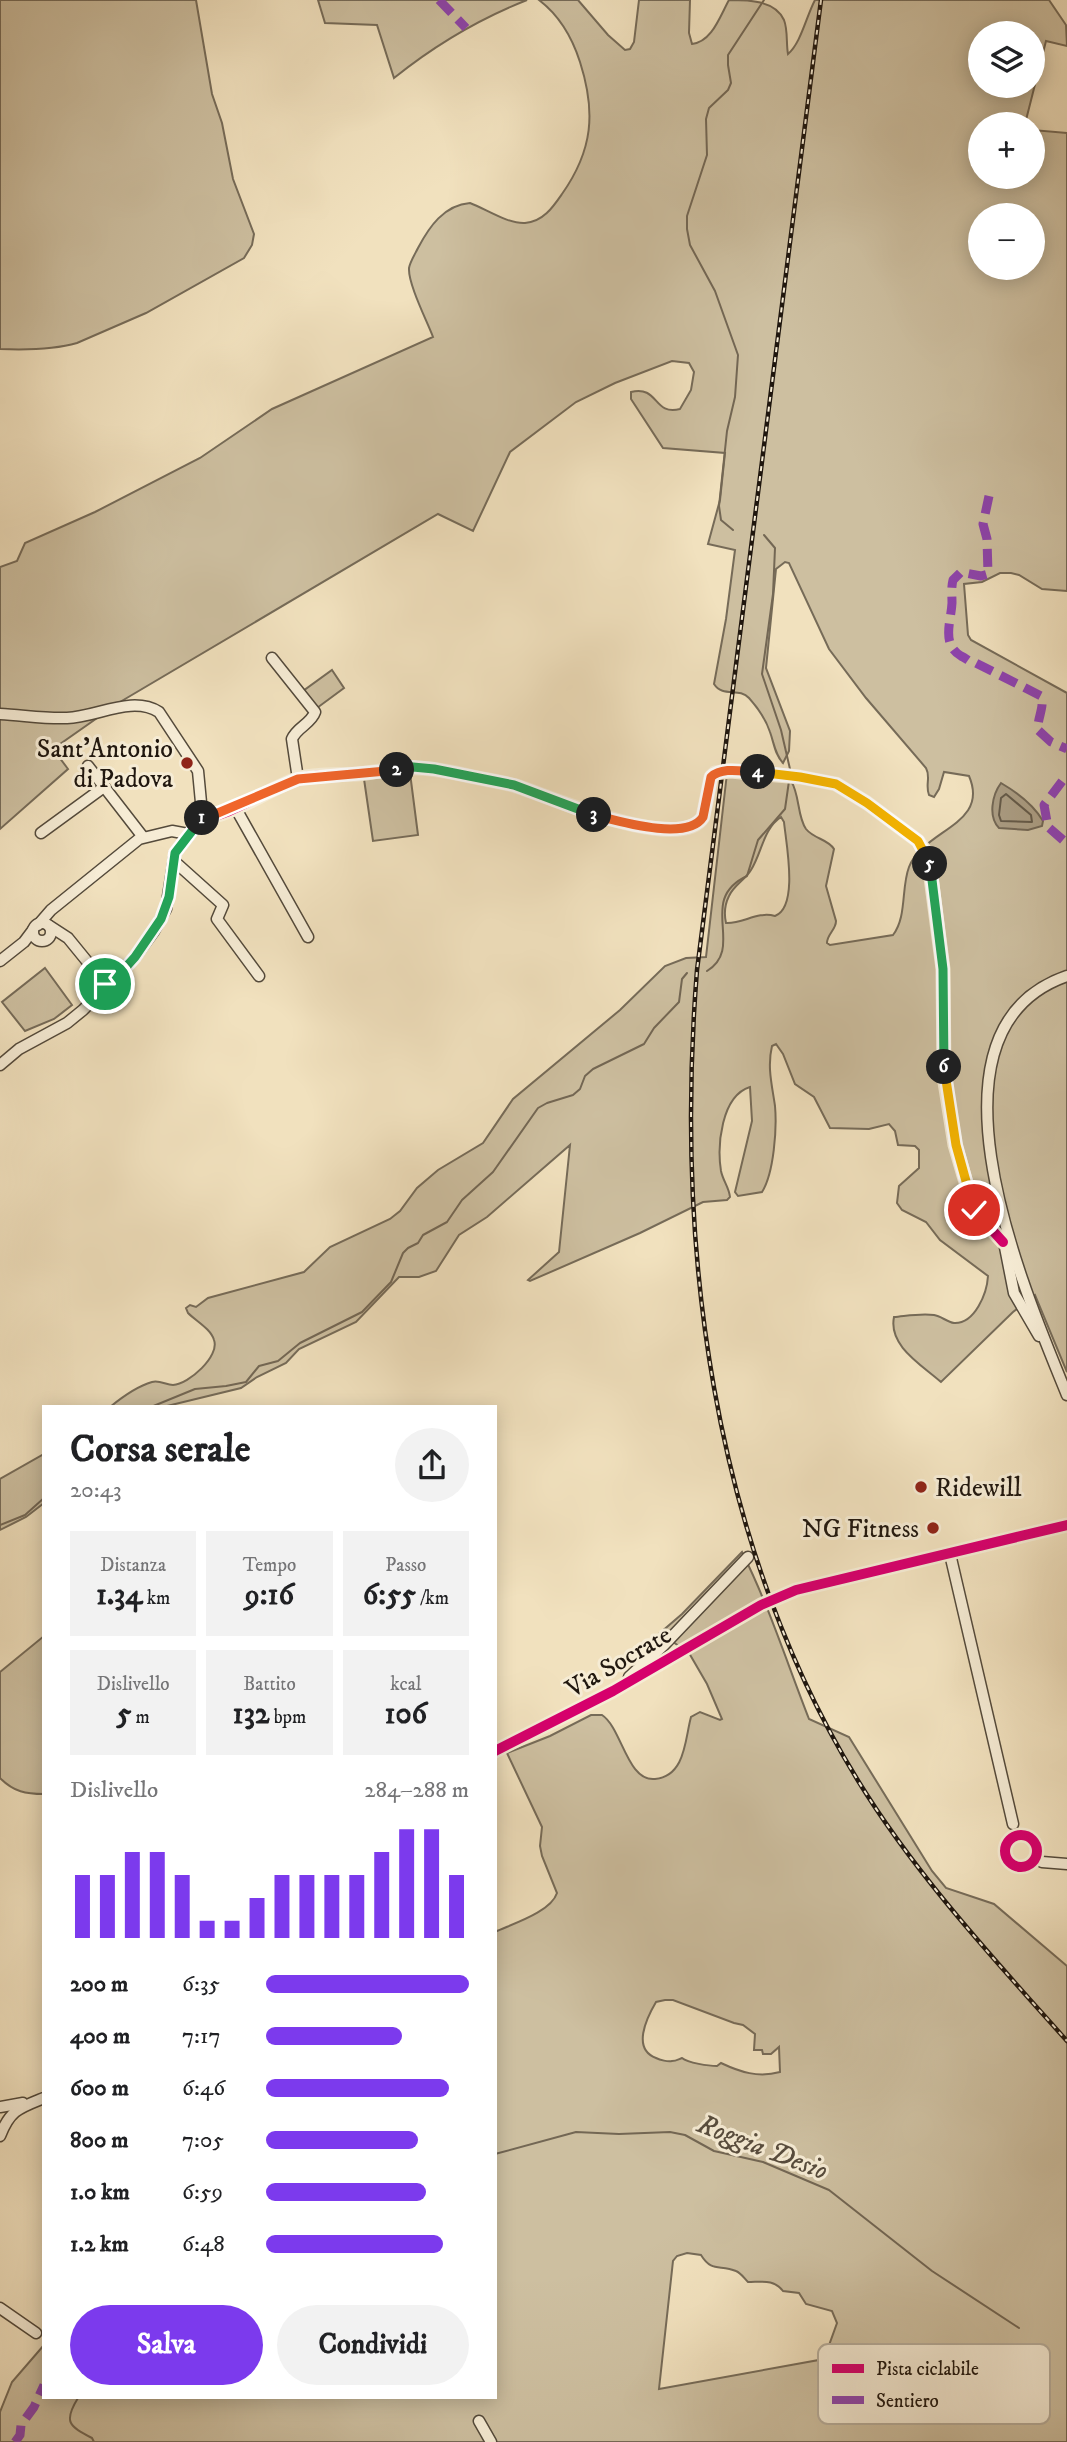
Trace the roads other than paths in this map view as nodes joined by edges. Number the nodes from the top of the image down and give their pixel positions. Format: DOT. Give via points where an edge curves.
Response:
graph roads {
  1 [pos="272,658"];
  2 [pos="0,714"];
  3 [pos="88,766"];
  4 [pos="298,779"];
  5 [pos="104,787"];
  6 [pos="235,807"];
  7 [pos="201,817"];
  8 [pos="41,833"];
  9 [pos="188,834"];
  10 [pos="143,836"];
  11 [pos="174,861"];
  12 [pos="40,932"];
  13 [pos="309,937"];
  14 [pos="0,961"];
  15 [pos="259,976"];
  16 [pos="1067,976"];
  17 [pos="108,987"];
  18 [pos="0,1065"];
  19 [pos="1002,1219"];
  20 [pos="1003,1242"];
  21 [pos="1024,1283"];
  22 [pos="1011,1285"];
  23 [pos="1028,1294"];
  24 [pos="1017,1299"];
  25 [pos="1048,1348"];
  26 [pos="1067,1395"];
  27 [pos="1067,1525"];
  28 [pos="950,1554"];
  29 [pos="748,1557"];
  30 [pos="613,1691"];
  31 [pos="497,1750"];
  32 [pos="1013,1824"];
  33 [pos="1023,1835"];
  34 [pos="1011,1838"];
  35 [pos="1037,1850"];
  36 [pos="1042,1862"];
  37 [pos="1029,1864"];
  38 [pos="1067,1864"];
  39 [pos="42,2098"];
  40 [pos="42,2099"];
  41 [pos="1,2107"];
  42 [pos="1,2128"];
  43 [pos="0,2308"];
  44 [pos="36,2333"];
  45 [pos="480,2421"];
  46 [pos="491,2442"];
  1 -- 4 [label="street" via="315,712 292,739"];
  2 -- 7 [label="street" via="64,719 131,706 152,708 198,771"];
  3 -- 5 [label="street"];
  4 -- 6 [label="street"];
  4 -- 20 [label="street" via="413,767 434,769 514,785 639,826 676,828 699,823 711,777 730,771 836,784 867,803 918,841 929,862 943,969 944,1076 956,1145 974,1210"];
  5 -- 8 [label="street"];
  5 -- 10 [label="street"];
  6 -- 7 [label="street"];
  6 -- 13 [label="street"];
  7 -- 9 [label="street"];
  9 -- 10 [label="street" via="172,831"];
  9 -- 11 [label="street"];
  10 -- 12 [label="street" via="51,910"];
  11 -- 15 [label="street" via="223,905 217,919"];
  11 -- 17 [label="street" via="161,919"];
  12 -- 14 [label="street"];
  12 -- 17 [label="street" via="74,946"];
  16 -- 19 [label="street" via="1034,992 1014,1011 992,1066 986,1118"];
  17 -- 18 [label="street" via="67,1023"];
  19 -- 20 [label="street"];
  19 -- 21 [label="street"];
  20 -- 22 [label="street"];
  21 -- 22 [label="street"];
  21 -- 23 [label="street"];
  22 -- 24 [label="street"];
  23 -- 24 [label="street" via="1022,1301"];
  23 -- 25 [label="street"];
  24 -- 25 [label="street"];
  25 -- 26 [label="street"];
  27 -- 28 [label="street"];
  28 -- 30 [label="street, Via Socrate, bridge" via="796,1590 761,1605"];
  28 -- 32 [label="street"];
  29 -- 30 [label="street"];
  30 -- 31 [label="street, Via Socrate"];
  32 -- 33 [label="street"];
  32 -- 34 [label="street"];
  33 -- 34 [label="street"];
  33 -- 35 [label="street" via="1031,1838"];
  34 -- 37 [label="street" via="1005,1850 1009,1861 1017,1866"];
  35 -- 36 [label="street"];
  35 -- 37 [label="street"];
  36 -- 37 [label="street"];
  36 -- 38 [label="street"];
  39 -- 41 [label="street"];
  40 -- 42 [label="street" via="18,2108"];
  41 -- 42 [label="street"];
  43 -- 44 [label="street"];
  45 -- 46 [label="street"];
}
